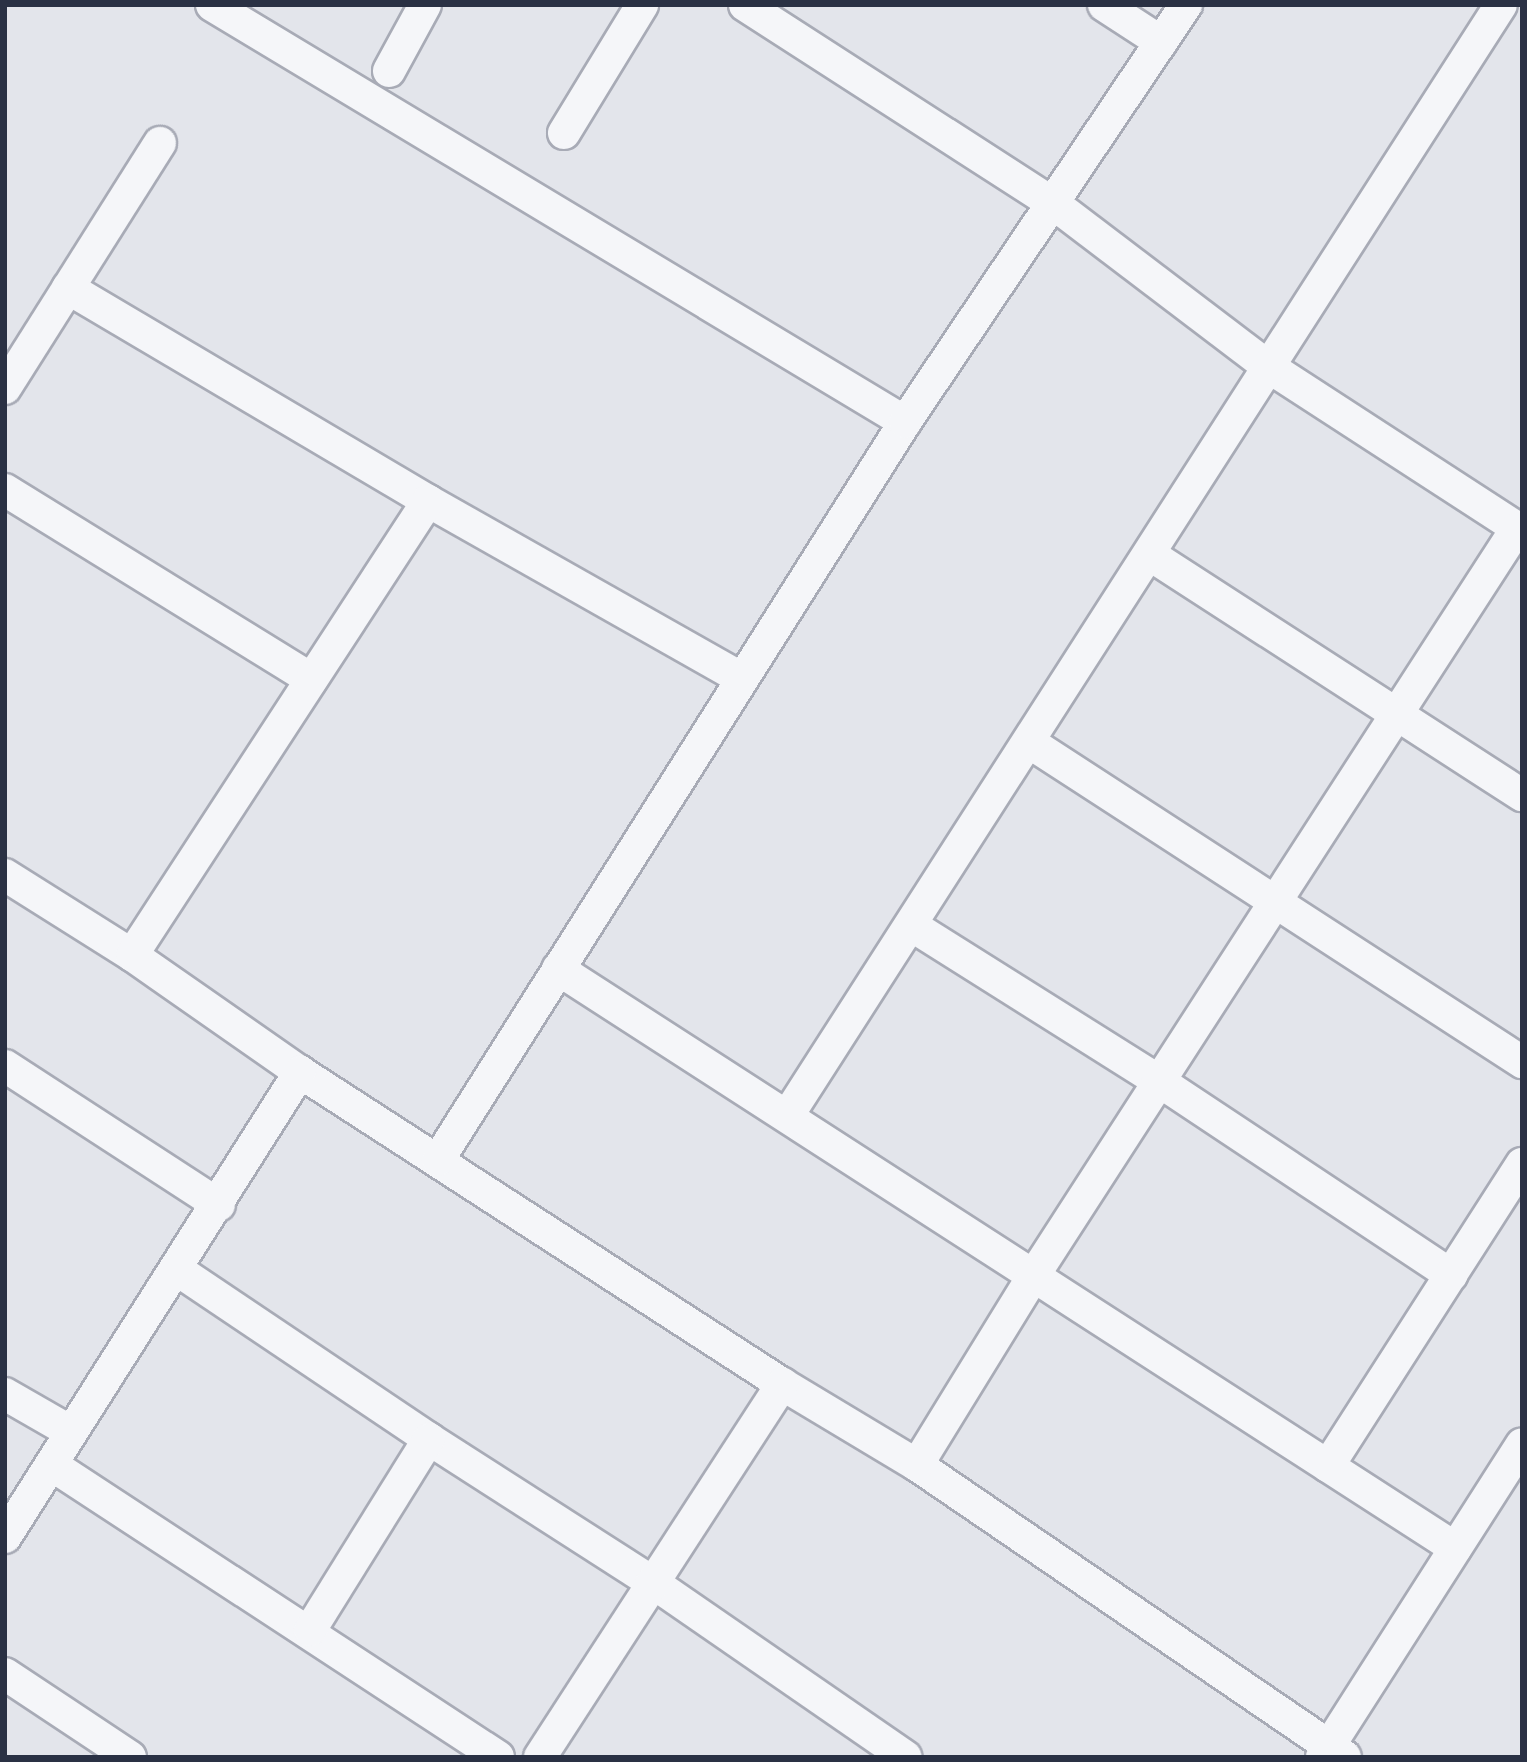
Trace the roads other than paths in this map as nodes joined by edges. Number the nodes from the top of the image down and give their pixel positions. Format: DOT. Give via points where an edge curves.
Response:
graph roads {
  1 [pos="212,5"];
  2 [pos="425,5"];
  3 [pos="642,5"];
  4 [pos="745,5"];
  5 [pos="1104,5"];
  6 [pos="1186,5"];
  7 [pos="1501,5"];
  8 [pos="1161,42"];
  9 [pos="389,71"];
  10 [pos="564,133"];
  11 [pos="160,143"];
  12 [pos="1054,204"];
  13 [pos="68,288"];
  14 [pos="1269,367"];
  15 [pos="5,387"];
  16 [pos="905,422"];
  17 [pos="5,490"];
  18 [pos="428,501"];
  19 [pos="1519,530"];
  20 [pos="1149,554"];
  21 [pos="311,679"];
  22 [pos="742,679"];
  23 [pos="1398,714"];
  24 [pos="1028,742"];
  25 [pos="1522,795"];
  26 [pos="5,875"];
  27 [pos="1278,903"];
  28 [pos="911,925"];
  29 [pos="132,955"];
  30 [pos="558,969"];
  31 [pos="1522,1062"];
  32 [pos="5,1066"];
  33 [pos="300,1072"];
  34 [pos="1159,1081"];
  35 [pos="788,1115"];
  36 [pos="438,1160"];
  37 [pos="1522,1164"];
  38 [pos="219,1205"];
  39 [pos="176,1269"];
  40 [pos="1451,1275"];
  41 [pos="1032,1278"];
  42 [pos="782,1384"];
  43 [pos="5,1394"];
  44 [pos="71,1433"];
  45 [pos="429,1439"];
  46 [pos="1522,1444"];
  47 [pos="52,1465"];
  48 [pos="917,1465"];
  49 [pos="1328,1466"];
  50 [pos="5,1537"];
  51 [pos="1455,1548"];
  52 [pos="652,1582"];
  53 [pos="310,1630"];
  54 [pos="5,1674"];
  55 [pos="1332,1753"];
  56 [pos="130,1757"];
  57 [pos="498,1757"];
  58 [pos="540,1757"];
  59 [pos="906,1757"];
  1 -- 16 [label="street"];
  2 -- 9 [label="street"];
  3 -- 10 [label="street"];
  4 -- 12 [label="street"];
  5 -- 8 [label="street"];
  6 -- 8 [label="street"];
  7 -- 14 [label="street"];
  8 -- 12 [label="street"];
  11 -- 13 [label="street"];
  12 -- 14 [label="street"];
  12 -- 16 [label="street"];
  13 -- 15 [label="street"];
  13 -- 18 [label="street"];
  14 -- 19 [label="street"];
  14 -- 20 [label="street"];
  16 -- 22 [label="street"];
  17 -- 21 [label="street"];
  18 -- 21 [label="street"];
  18 -- 22 [label="street"];
  19 -- 23 [label="street"];
  20 -- 23 [label="street"];
  20 -- 24 [label="street"];
  21 -- 29 [label="street"];
  22 -- 30 [label="street"];
  23 -- 25 [label="street"];
  23 -- 27 [label="street"];
  24 -- 27 [label="street"];
  24 -- 28 [label="street"];
  26 -- 29 [label="street"];
  27 -- 31 [label="street"];
  27 -- 34 [label="street"];
  28 -- 34 [label="street"];
  28 -- 35 [label="street"];
  29 -- 33 [label="street"];
  30 -- 35 [label="street"];
  30 -- 36 [label="street"];
  32 -- 38 [label="street"];
  33 -- 36 [label="street"];
  33 -- 38 [label="street"];
  34 -- 40 [label="street"];
  34 -- 41 [label="street"];
  35 -- 41 [label="street"];
  36 -- 42 [label="street"];
  37 -- 40 [label="street"];
  38 -- 39 [label="street"];
  39 -- 44 [label="street"];
  39 -- 45 [label="street"];
  40 -- 49 [label="street"];
  41 -- 48 [label="street"];
  41 -- 49 [label="street"];
  42 -- 48 [label="street"];
  42 -- 52 [label="street"];
  43 -- 44 [label="street"];
  44 -- 47 [label="street"];
  45 -- 52 [label="street"];
  45 -- 53 [label="street"];
  46 -- 51 [label="street"];
  47 -- 50 [label="street"];
  47 -- 53 [label="street"];
  48 -- 55 [label="street"];
  49 -- 51 [label="street"];
  51 -- 55 [label="street"];
  52 -- 58 [label="street"];
  52 -- 59 [label="street"];
  53 -- 57 [label="street"];
  54 -- 56 [label="street"];
}
